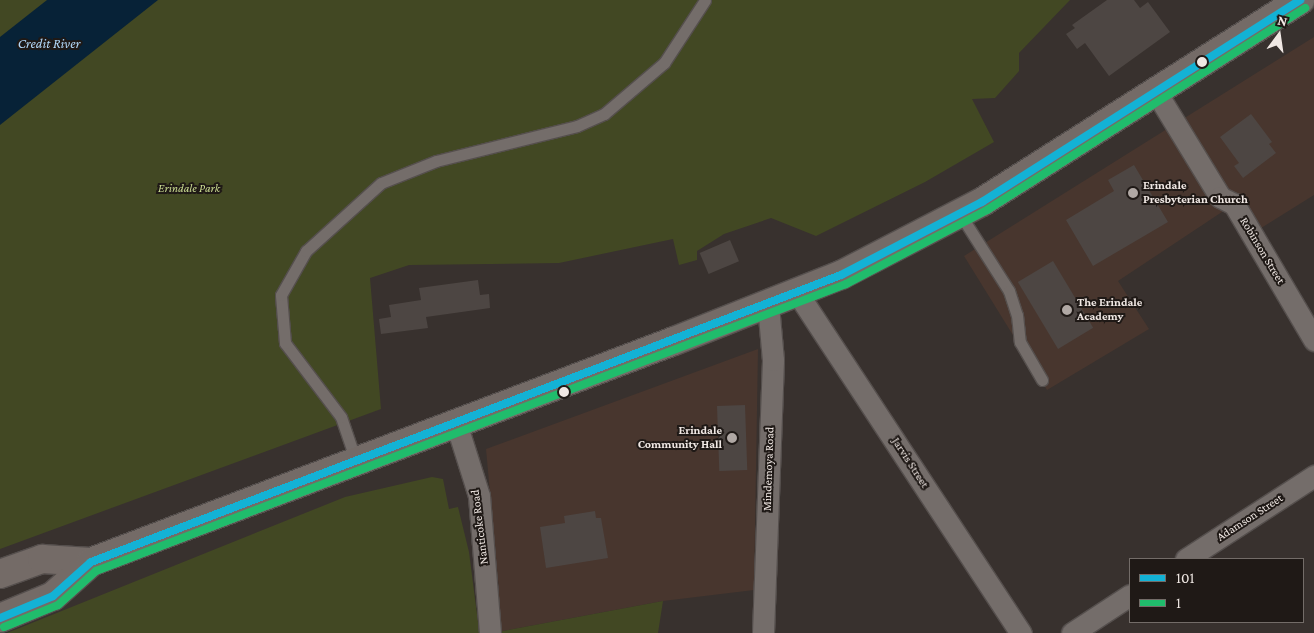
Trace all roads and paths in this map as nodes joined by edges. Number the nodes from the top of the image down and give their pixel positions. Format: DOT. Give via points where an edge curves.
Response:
graph roads {
  1 [pos="705,0"];
  2 [pos="1300,0"];
  3 [pos="1156,92"];
  4 [pos="960,214"];
  5 [pos="798,294"];
  6 [pos="768,305"];
  7 [pos="1314,340"];
  8 [pos="1042,380"];
  9 [pos="456,424"];
  10 [pos="356,461"];
  11 [pos="1314,476"];
  12 [pos="1188,558"];
  13 [pos="91,562"];
  14 [pos="0,574"];
  15 [pos="1129,596"];
  16 [pos="0,618"];
  17 [pos="490,633"];
  18 [pos="763,633"];
  19 [pos="1022,633"];
  20 [pos="1072,633"];
  1 -- 10 [label="lane" via="664,63 604,114 577,126 436,161 381,183 306,251 281,295 285,343 341,417"];
  2 -- 3 [label="main road"];
  3 -- 4 [label="main road"];
  3 -- 7 [label="street, Robinson Street" via="1220,197 1234,204"];
  4 -- 5 [label="main road"];
  4 -- 8 [label="lane" via="1009,291 1017,314 1020,342"];
  5 -- 6 [label="main road"];
  5 -- 19 [label="street, Jarvis Street"];
  6 -- 9 [label="main road"];
  6 -- 18 [label="street, Mindemoya Road" via="773,360"];
  9 -- 10 [label="main road"];
  9 -- 17 [label="street, Nanticoke Road" via="479,496"];
  10 -- 13 [label="main road"];
  11 -- 12 [label="street, Adamson Street"];
  13 -- 14 [label="main road" via="42,559"];
  13 -- 16 [label="main road" via="53,596"];
  15 -- 20 [label="street"];
}
